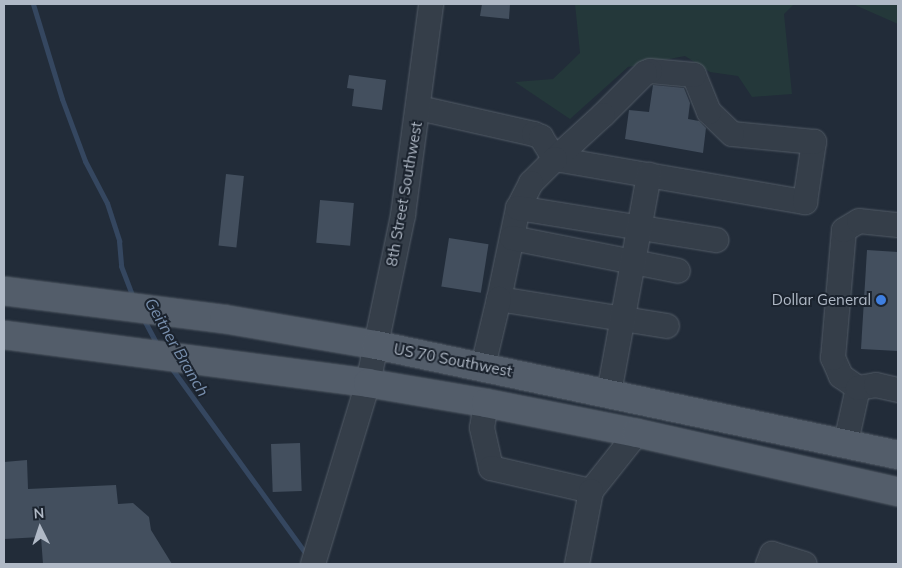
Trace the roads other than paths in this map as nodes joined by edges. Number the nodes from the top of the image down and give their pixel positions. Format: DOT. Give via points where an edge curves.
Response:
graph roads {
  1 [pos="431,4"];
  2 [pos="418,108"];
  3 [pos="555,160"];
  4 [pos="649,175"];
  5 [pos="518,208"];
  6 [pos="898,225"];
  7 [pos="640,228"];
  8 [pos="512,238"];
  9 [pos="716,240"];
  10 [pos="634,263"];
  11 [pos="678,271"];
  12 [pos="4,291"];
  13 [pos="499,299"];
  14 [pos="625,319"];
  15 [pos="667,326"];
  16 [pos="4,335"];
  17 [pos="376,344"];
  18 [pos="483,366"];
  19 [pos="368,383"];
  20 [pos="858,388"];
  21 [pos="898,390"];
  22 [pos="609,393"];
  23 [pos="486,403"];
  24 [pos="637,433"];
  25 [pos="846,442"];
  26 [pos="898,455"];
  27 [pos="590,491"];
  28 [pos="898,492"];
  29 [pos="313,564"];
  30 [pos="578,564"];
  31 [pos="768,564"];
  32 [pos="802,564"];
  1 -- 2 [label="street, 8th Street Southwest"];
  2 -- 3 [label="street" via="534,134 541,137"];
  2 -- 17 [label="street, 8th Street Southwest" via="403,215"];
  3 -- 4 [label="street"];
  3 -- 4 [label="street" via="645,73 655,70 694,75 709,112 732,134 812,142 815,147 805,202"];
  3 -- 5 [label="street" via="531,183"];
  4 -- 7 [label="street"];
  5 -- 7 [label="street"];
  5 -- 8 [label="street"];
  6 -- 20 [label="street" via="859,221 844,230 834,358 841,376"];
  7 -- 9 [label="street"];
  7 -- 10 [label="street"];
  8 -- 10 [label="street"];
  8 -- 13 [label="street"];
  10 -- 11 [label="street"];
  10 -- 14 [label="street"];
  12 -- 17 [label="main road, US 70 Southwest" via="224,319"];
  13 -- 14 [label="street"];
  13 -- 18 [label="street"];
  14 -- 15 [label="street"];
  14 -- 22 [label="street"];
  16 -- 19 [label="main road"];
  17 -- 18 [label="main road, US 70 Southwest"];
  17 -- 19 [label="street, 8th Street Southwest"];
  18 -- 22 [label="main road, US 70 Southwest"];
  19 -- 23 [label="main road"];
  19 -- 29 [label="street, 8th Street Southwest"];
  20 -- 21 [label="street" via="876,386"];
  20 -- 25 [label="street"];
  22 -- 25 [label="main road, US 70 Southwest"];
  23 -- 24 [label="main road"];
  23 -- 27 [label="street" via="482,428 491,468"];
  24 -- 27 [label="street"];
  24 -- 28 [label="main road"];
  25 -- 26 [label="main road, US 70 Southwest"];
  27 -- 30 [label="street"];
  31 -- 32 [label="street" via="772,554"];
}
